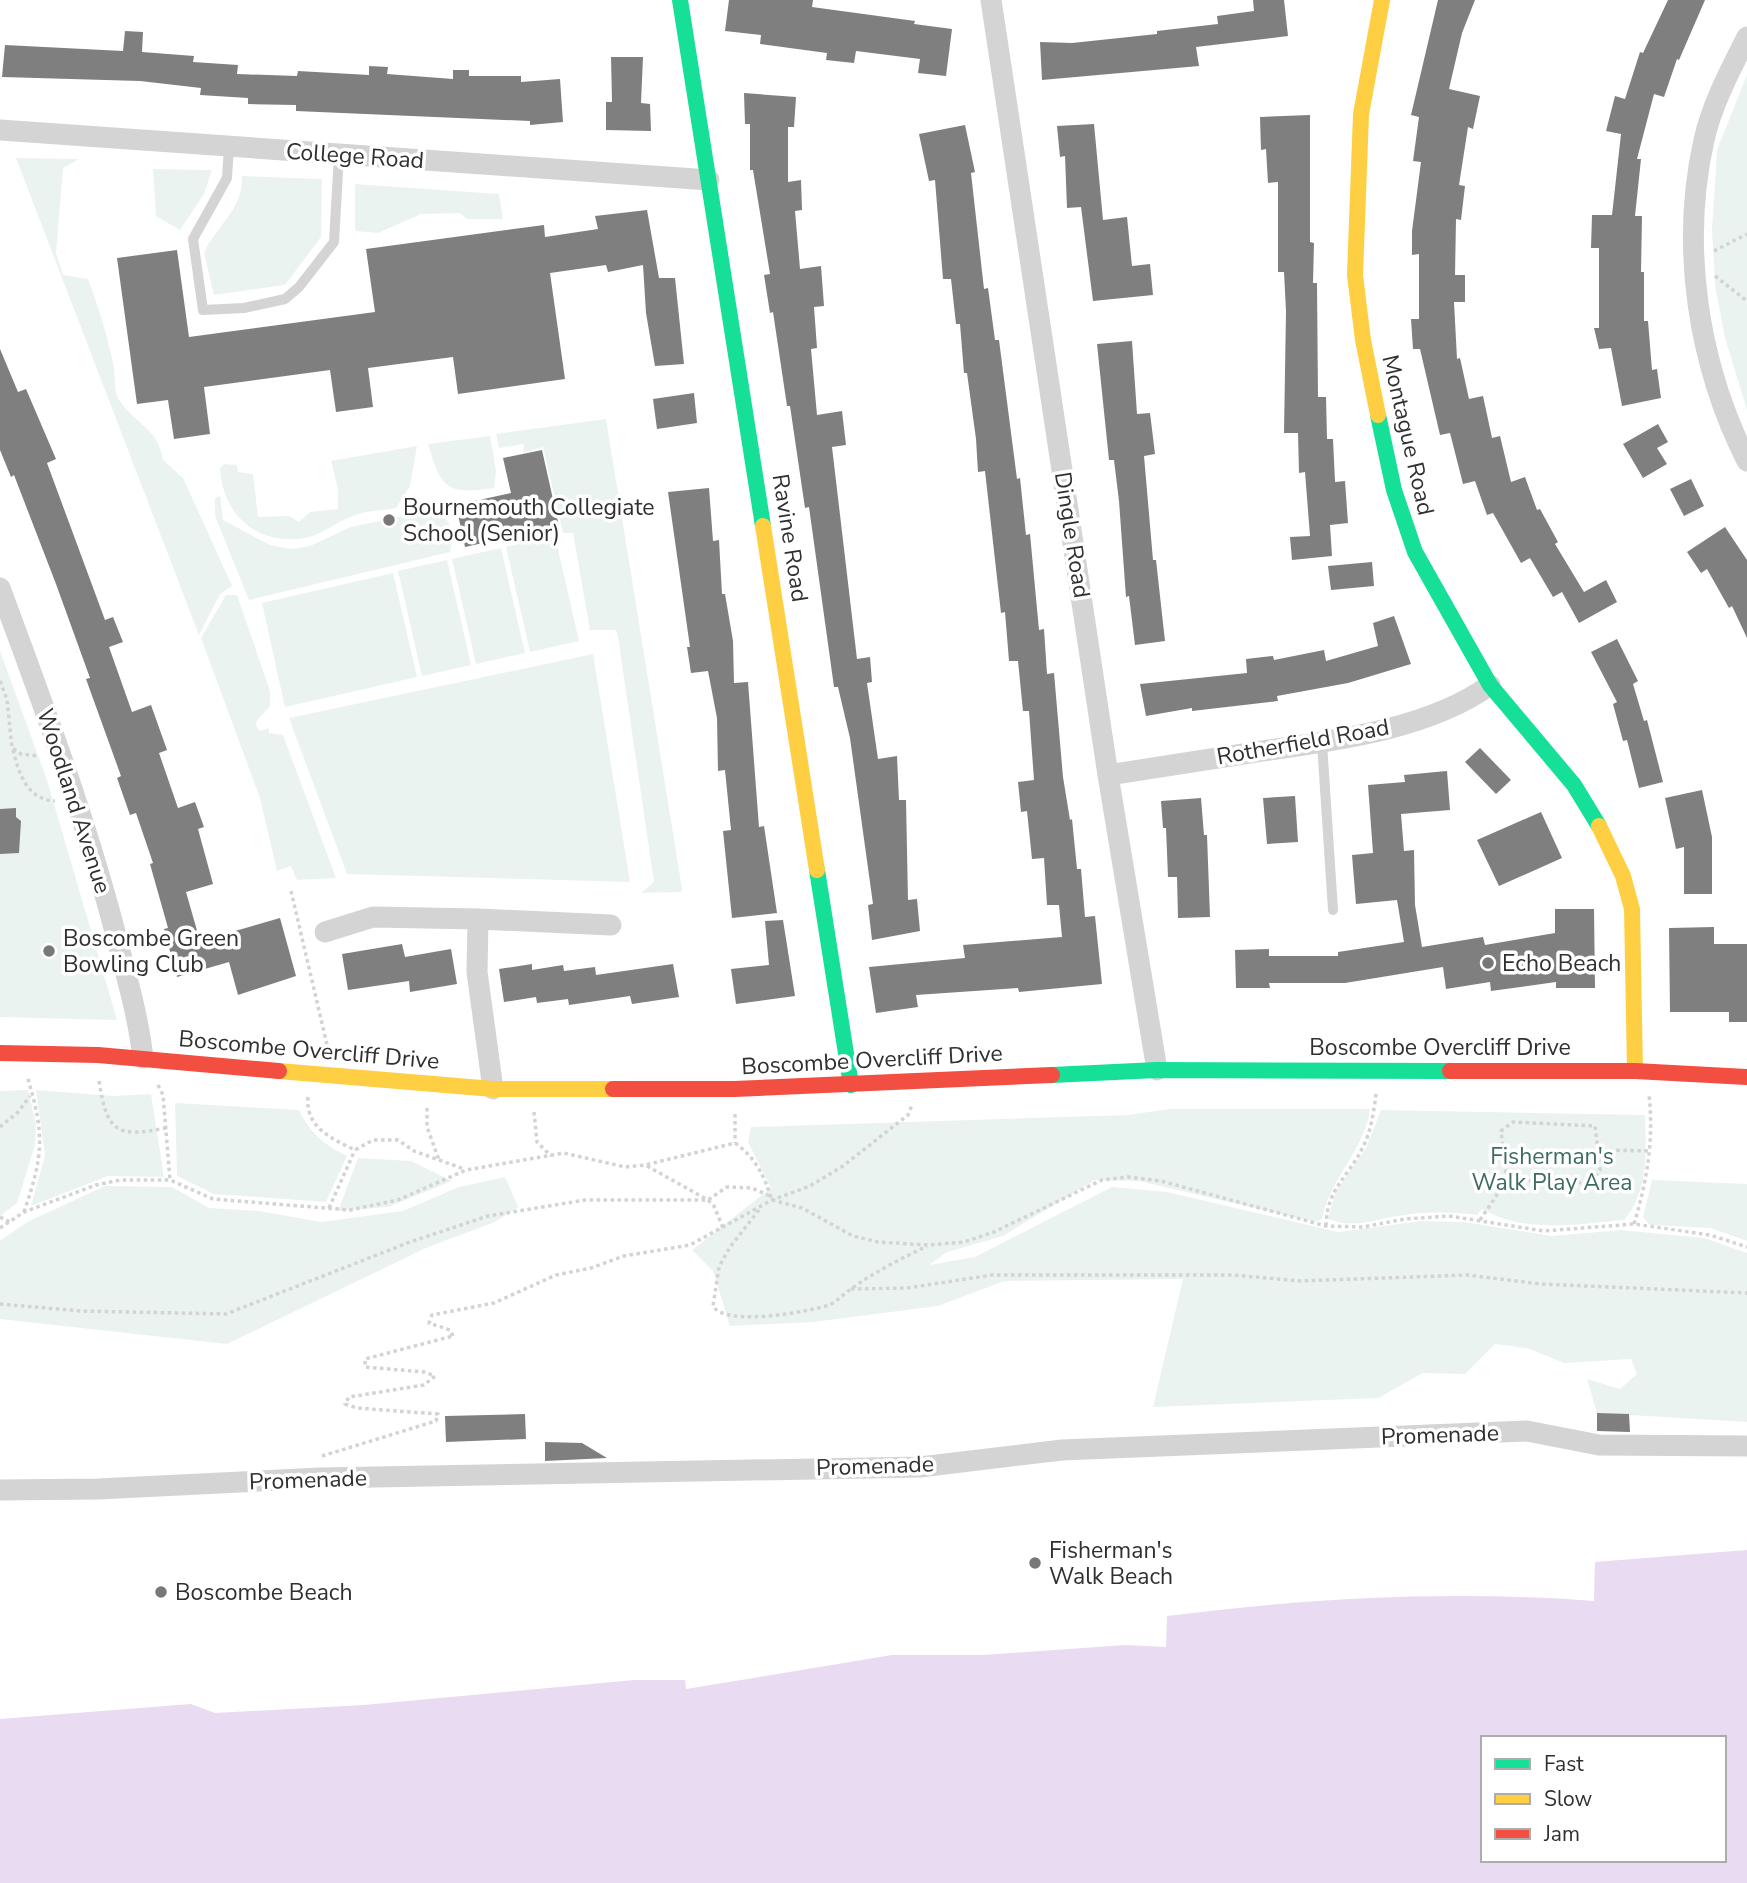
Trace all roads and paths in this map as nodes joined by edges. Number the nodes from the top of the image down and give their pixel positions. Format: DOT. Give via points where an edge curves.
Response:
graph roads {
  1 [pos="680,0"];
  2 [pos="991,0"];
  3 [pos="1382,0"];
  4 [pos="1747,37"];
  5 [pos="0,130"];
  6 [pos="229,148"];
  7 [pos="340,155"];
  8 [pos="709,180"];
  9 [pos="1747,234"];
  10 [pos="1696,261"];
  11 [pos="1747,300"];
  12 [pos="1747,461"];
  13 [pos="0,588"];
  14 [pos="0,681"];
  15 [pos="1490,685"];
  16 [pos="1322,743"];
  17 [pos="12,747"];
  18 [pos="64,758"];
  19 [pos="1108,775"];
  20 [pos="76,795"];
  21 [pos="291,891"];
  22 [pos="1333,910"];
  23 [pos="478,919"];
  24 [pos="611,925"];
  25 [pos="325,932"];
  26 [pos="20,1052"];
  27 [pos="0,1053"];
  28 [pos="144,1058"];
  29 [pos="1376,1068"];
  30 [pos="1157,1070"];
  31 [pos="1634,1071"];
  32 [pos="334,1075"];
  33 [pos="1747,1077"];
  34 [pos="923,1081"];
  35 [pos="99,1084"];
  36 [pos="851,1084"];
  37 [pos="493,1089"];
  38 [pos="30,1096"];
  39 [pos="308,1097"];
  40 [pos="427,1108"];
  41 [pos="534,1118"];
  42 [pos="0,1127"];
  43 [pos="166,1128"];
  44 [pos="355,1150"];
  45 [pos="1598,1150"];
  46 [pos="1651,1151"];
  47 [pos="551,1156"];
  48 [pos="439,1160"];
  49 [pos="645,1165"];
  50 [pos="466,1170"];
  51 [pos="170,1180"];
  52 [pos="1507,1180"];
  53 [pos="771,1198"];
  54 [pos="708,1200"];
  55 [pos="761,1208"];
  56 [pos="328,1209"];
  57 [pos="24,1212"];
  58 [pos="0,1217"];
  59 [pos="1480,1220"];
  60 [pos="10,1222"];
  61 [pos="1634,1224"];
  62 [pos="1326,1226"];
  63 [pos="0,1228"];
  64 [pos="723,1228"];
  65 [pos="928,1245"];
  66 [pos="1747,1247"];
  67 [pos="851,1289"];
  68 [pos="1747,1293"];
  69 [pos="0,1304"];
  70 [pos="1747,1446"];
  71 [pos="320,1478"];
  72 [pos="0,1490"];
  1 -- 8 [label="street, Ravine Road"];
  2 -- 19 [label="street, Dingle Road"];
  3 -- 15 [label="street, Montague Road" via="1361,114 1355,231 1359,315 1394,490 1415,552"];
  4 -- 10 [label="street" via="1705,137 1695,187"];
  5 -- 6 [label="street, College Road"];
  6 -- 7 [label="street, College Road"];
  6 -- 7 [label="lane" via="227,178 193,239 203,310 285,299 299,287 334,242"];
  7 -- 8 [label="street, College Road"];
  8 -- 36 [label="street, Ravine Road"];
  9 -- 10 [label="path"];
  10 -- 11 [label="path"];
  10 -- 12 [label="street" via="1717,396"];
  13 -- 18 [label="street, Woodland Avenue"];
  14 -- 17 [label="path" via="7,699"];
  15 -- 16 [label="street, Rotherfield Road" via="1466,702 1396,726"];
  15 -- 31 [label="street, Montague Road" via="1574,785 1605,835 1623,876 1632,909"];
  16 -- 19 [label="street, Rotherfield Road"];
  16 -- 22 [label="lane"];
  17 -- 18 [label="path" via="21,754"];
  17 -- 20 [label="path" via="21,778 36,795 57,802"];
  18 -- 20 [label="street, Woodland Avenue"];
  19 -- 30 [label="street, Dingle Road"];
  20 -- 28 [label="street, Woodland Avenue"];
  21 -- 32 [label="path"];
  23 -- 24 [label="street"];
  23 -- 25 [label="street" via="373,917"];
  23 -- 37 [label="street" via="477,972"];
  26 -- 27 [label="street, Boscombe Overcliff Drive"];
  26 -- 28 [label="street, Boscombe Overcliff Drive"];
  26 -- 57 [label="path" via="41,1121 41,1153"];
  28 -- 32 [label="street, Boscombe Overcliff Drive"];
  28 -- 43 [label="path" via="163,1095"];
  29 -- 30 [label="street, Boscombe Overcliff Drive"];
  29 -- 31 [label="street, Boscombe Overcliff Drive"];
  29 -- 62 [label="path" via="1373,1118 1363,1146 1333,1190"];
  30 -- 34 [label="street, Boscombe Overcliff Drive"];
  31 -- 33 [label="street, Boscombe Overcliff Drive"];
  31 -- 46 [label="path" via="1649,1096"];
  32 -- 37 [label="street, Boscombe Overcliff Drive"];
  34 -- 36 [label="street, Boscombe Overcliff Drive"];
  34 -- 53 [label="path" via="908,1115 843,1166 810,1186"];
  35 -- 43 [label="path" via="107,1119 114,1126 128,1133"];
  36 -- 37 [label="street, Boscombe Overcliff Drive"];
  38 -- 42 [label="path"];
  39 -- 44 [label="path" via="315,1126"];
  40 -- 48 [label="path" via="427,1127"];
  41 -- 47 [label="path" via="537,1142"];
  43 -- 51 [label="path"];
  44 -- 48 [label="path" via="373,1140 398,1140"];
  44 -- 56 [label="path"];
  45 -- 46 [label="path"];
  45 -- 52 [label="path" via="1600,1170 1590,1183"];
  45 -- 52 [label="path" via="1595,1126 1513,1122 1501,1131"];
  46 -- 61 [label="path" via="1648,1180"];
  47 -- 49 [label="path" via="564,1153 625,1167"];
  47 -- 50 [label="path"];
  48 -- 50 [label="path"];
  49 -- 53 [label="path" via="735,1143 750,1154"];
  49 -- 54 [label="path"];
  50 -- 56 [label="path" via="397,1200 350,1210"];
  51 -- 56 [label="path" via="213,1199"];
  51 -- 57 [label="path" via="96,1185"];
  52 -- 59 [label="path"];
  53 -- 54 [label="path" via="752,1188 727,1187"];
  53 -- 55 [label="path"];
  53 -- 65 [label="path" via="802,1208 853,1236"];
  54 -- 64 [label="path"];
  54 -- 69 [label="path" via="585,1200 488,1216 226,1314"];
  55 -- 64 [label="path"];
  55 -- 67 [label="path" via="719,1267 716,1312 727,1316 787,1315 831,1305"];
  57 -- 60 [label="path"];
  58 -- 60 [label="path"];
  59 -- 61 [label="path" via="1544,1231"];
  59 -- 62 [label="path" via="1448,1216 1363,1227"];
  60 -- 63 [label="path"];
  61 -- 66 [label="path" via="1710,1235"];
  62 -- 65 [label="path" via="1161,1181 1128,1177 1102,1180 994,1232 964,1242"];
  64 -- 71 [label="path" via="690,1245 624,1256 556,1275 494,1303 432,1315 429,1322 450,1330 453,1336 365,1359 365,1367 435,1376 424,1385 348,1396 345,1404 438,1414 436,1421 313,1458"];
  65 -- 67 [label="path"];
  67 -- 68 [label="path" via="908,1288 992,1275 1233,1275 1300,1281 1467,1275 1541,1284"];
  70 -- 71 [label="street, Promenade" via="1599,1446 1527,1431 1062,1450 920,1466"];
  71 -- 72 [label="street, Promenade"];
}
